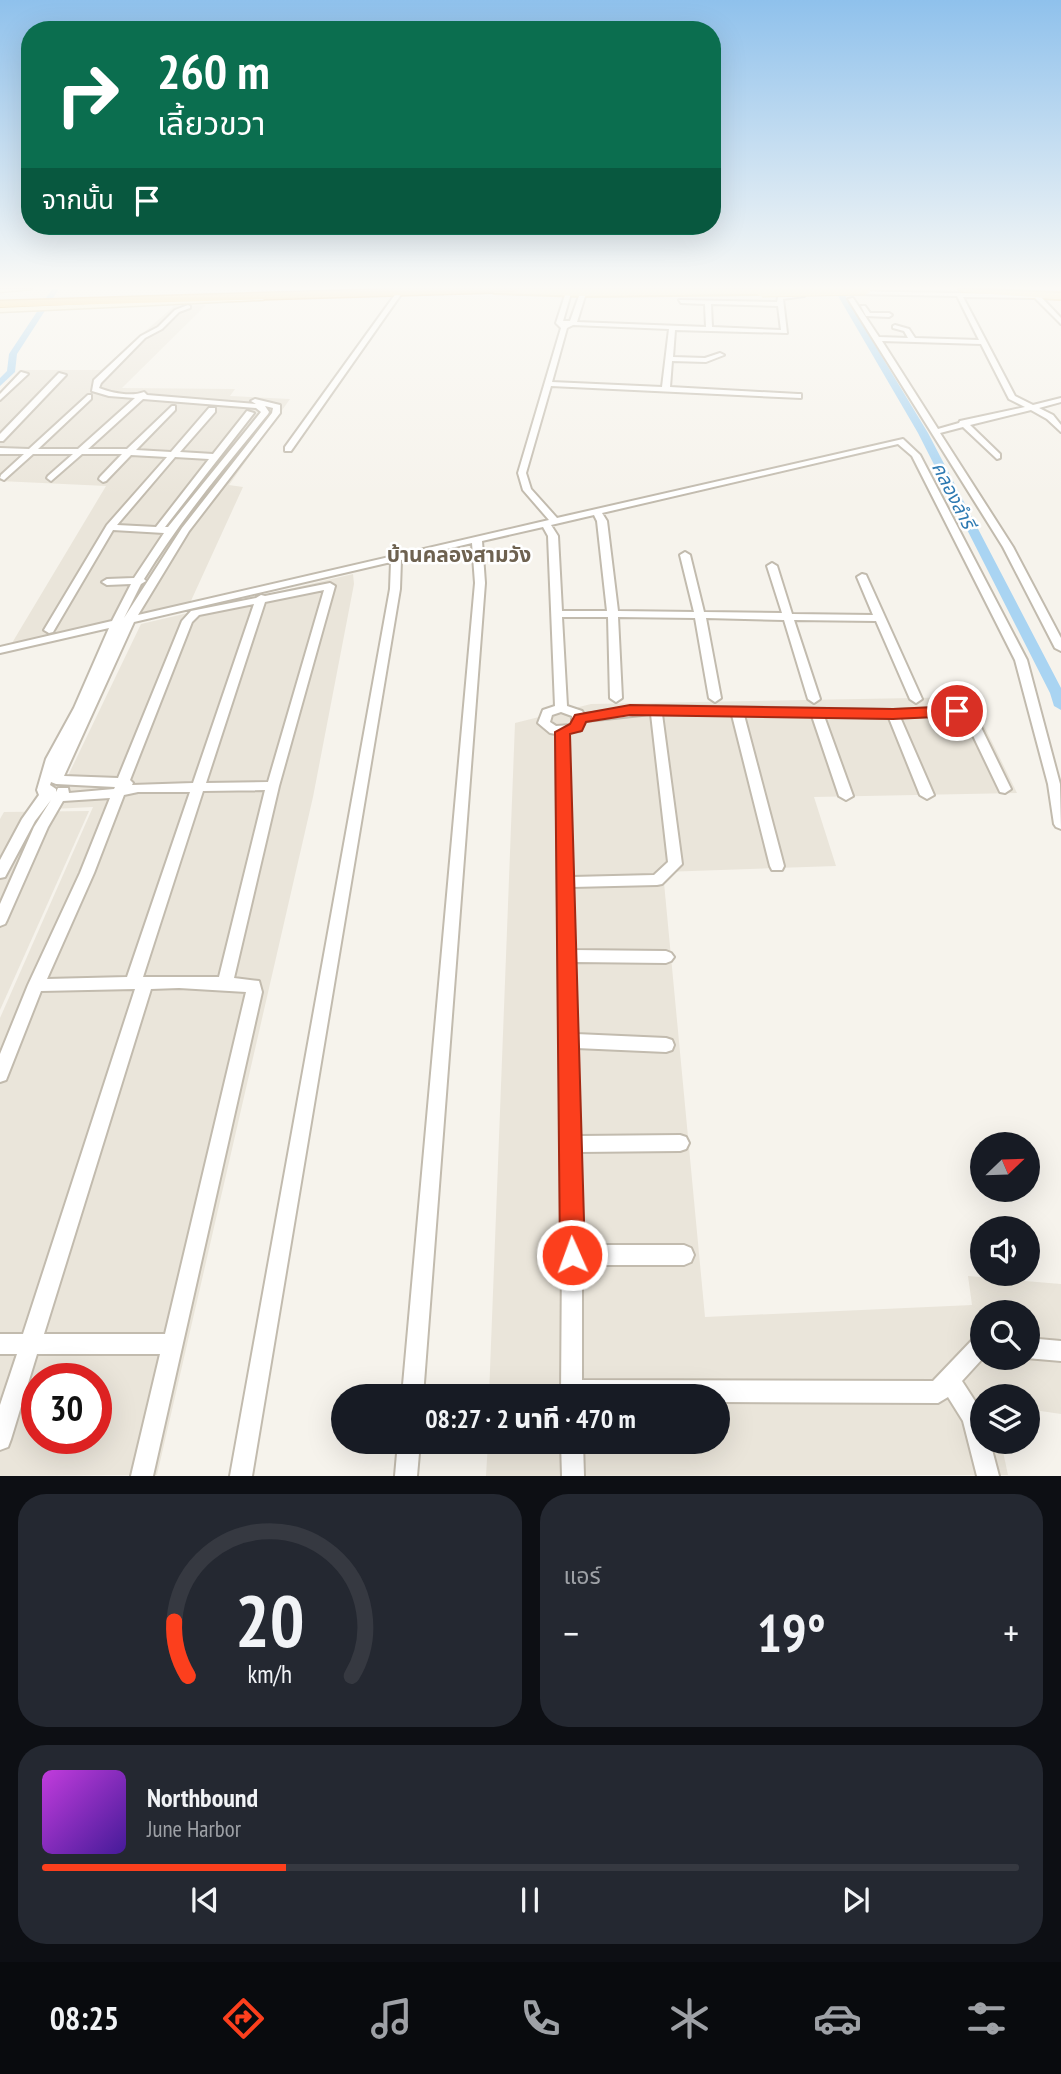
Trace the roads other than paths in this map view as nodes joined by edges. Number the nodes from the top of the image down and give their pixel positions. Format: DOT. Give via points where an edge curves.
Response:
graph roads {
  1 [pos="122,358"];
  2 [pos="133,358"];
  3 [pos="353,358"];
  4 [pos="555,358"];
  5 [pos="709,358"];
  6 [pos="890,358"];
  7 [pos="992,358"];
  8 [pos="668,359"];
  9 [pos="24,374"];
  10 [pos="62,375"];
  11 [pos="550,384"];
  12 [pos="666,389"];
  13 [pos="138,394"];
  14 [pos="798,396"];
  15 [pos="88,397"];
  16 [pos="0,398"];
  17 [pos="1061,400"];
  18 [pos="172,408"];
  19 [pos="1032,408"];
  20 [pos="212,410"];
  21 [pos="250,413"];
  22 [pos="963,424"];
  23 [pos="1061,430"];
  24 [pos="938,431"];
  25 [pos="0,439"];
  26 [pos="288,449"];
  27 [pos="82,450"];
  28 [pos="0,451"];
  29 [pos="29,452"];
  30 [pos="128,452"];
  31 [pos="170,455"];
  32 [pos="997,456"];
  33 [pos="216,457"];
  34 [pos="229,457"];
  35 [pos="241,458"];
  36 [pos="4,477"];
  37 [pos="51,478"];
  38 [pos="103,479"];
  39 [pos="598,513"];
  40 [pos="550,522"];
  41 [pos="110,527"];
  42 [pos="159,530"];
  43 [pos="172,530"];
  44 [pos="185,530"];
  45 [pos="477,539"];
  46 [pos="685,555"];
  47 [pos="396,559"];
  48 [pos="772,566"];
  49 [pos="862,577"];
  50 [pos="137,581"];
  51 [pos="152,581"];
  52 [pos="107,582"];
  53 [pos="261,598"];
  54 [pos="612,613"];
  55 [pos="557,614"];
  56 [pos="700,616"];
  57 [pos="787,617"];
  58 [pos="131,618"];
  59 [pos="878,618"];
  60 [pos="116,622"];
  61 [pos="49,630"];
  62 [pos="1061,648"];
  63 [pos="0,650"];
  64 [pos="615,698"];
  65 [pos="715,698"];
  66 [pos="814,699"];
  67 [pos="916,699"];
  68 [pos="561,708"];
  69 [pos="656,710"];
  70 [pos="737,713"];
  71 [pos="817,713"];
  72 [pos="893,714"];
  73 [pos="580,718"];
  74 [pos="562,732"];
  75 [pos="62,781"];
  76 [pos="273,786"];
  77 [pos="121,787"];
  78 [pos="197,787"];
  79 [pos="1005,789"];
  80 [pos="928,795"];
  81 [pos="52,796"];
  82 [pos="846,796"];
  83 [pos="1061,824"];
  84 [pos="41,827"];
  85 [pos="24,828"];
  86 [pos="777,866"];
  87 [pos="0,873"];
  88 [pos="566,882"];
  89 [pos="0,920"];
  90 [pos="567,956"];
  91 [pos="666,957"];
  92 [pos="225,982"];
  93 [pos="139,983"];
  94 [pos="36,985"];
  95 [pos="568,1041"];
  96 [pos="666,1045"];
  97 [pos="0,1075"];
  98 [pos="680,1143"];
  99 [pos="569,1144"];
  100 [pos="572,1255"];
  101 [pos="684,1255"];
  102 [pos="174,1343"];
  103 [pos="0,1344"];
  104 [pos="31,1344"];
  105 [pos="1040,1349"];
  106 [pos="1061,1351"];
  107 [pos="970,1357"];
  108 [pos="949,1380"];
  109 [pos="414,1384"];
  110 [pos="571,1384"];
  111 [pos="730,1393"];
  112 [pos="0,1439"];
  113 [pos="408,1454"];
  114 [pos="572,1454"];
  115 [pos="142,1475"];
  116 [pos="241,1475"];
  117 [pos="406,1475"];
  118 [pos="573,1475"];
  119 [pos="988,1475"];
  1 -- 13 [label="street" via="94,386 101,392"];
  2 -- 13 [label="street" via="106,384"];
  3 -- 26 [label="street"];
  4 -- 11 [label="street"];
  5 -- 8 [label="street"];
  6 -- 24 [label="street"];
  7 -- 19 [label="street" via="1012,397"];
  8 -- 12 [label="street"];
  9 -- 16 [label="street"];
  10 -- 25 [label="street"];
  11 -- 12 [label="street"];
  11 -- 40 [label="street" via="522,473 527,490"];
  12 -- 14 [label="street"];
  13 -- 27 [label="street" via="91,446"];
  13 -- 34 [label="street" via="265,409"];
  13 -- 35 [label="street" via="263,402 277,407"];
  15 -- 29 [label="street"];
  17 -- 19 [label="street"];
  18 -- 30 [label="street"];
  19 -- 22 [label="street"];
  19 -- 23 [label="street"];
  20 -- 31 [label="street"];
  21 -- 33 [label="street"];
  22 -- 24 [label="street"];
  22 -- 32 [label="street"];
  24 -- 62 [label="street" via="1008,547"];
  27 -- 29 [label="street"];
  27 -- 30 [label="street"];
  27 -- 37 [label="street"];
  28 -- 29 [label="street"];
  29 -- 36 [label="street"];
  30 -- 31 [label="street"];
  30 -- 38 [label="street"];
  31 -- 33 [label="street"];
  31 -- 41 [label="street"];
  33 -- 42 [label="street"];
  34 -- 35 [label="street"];
  34 -- 43 [label="street"];
  35 -- 44 [label="street"];
  39 -- 40 [label="street"];
  39 -- 54 [label="street"];
  39 -- 83 [label="street" via="900,441 916,455 1021,660"];
  40 -- 45 [label="street"];
  40 -- 55 [label="street"];
  41 -- 42 [label="street"];
  41 -- 61 [label="street"];
  42 -- 43 [label="street"];
  43 -- 44 [label="street"];
  43 -- 50 [label="street"];
  44 -- 51 [label="street"];
  45 -- 47 [label="street"];
  45 -- 109 [label="street" via="480,583"];
  46 -- 56 [label="street"];
  47 -- 58 [label="street"];
  47 -- 116 [label="street" via="395,589"];
  48 -- 57 [label="street"];
  49 -- 59 [label="street"];
  50 -- 51 [label="street"];
  50 -- 52 [label="street"];
  50 -- 60 [label="street"];
  51 -- 58 [label="street"];
  53 -- 76 [label="street" via="330,586"];
  53 -- 77 [label="street" via="191,615"];
  53 -- 78 [label="street"];
  54 -- 55 [label="street"];
  54 -- 56 [label="street"];
  54 -- 64 [label="street"];
  55 -- 68 [label="street"];
  56 -- 57 [label="street"];
  56 -- 65 [label="street"];
  57 -- 59 [label="street"];
  57 -- 66 [label="street"];
  58 -- 60 [label="street"];
  58 -- 75 [label="street"];
  59 -- 67 [label="street"];
  60 -- 63 [label="street"];
  60 -- 81 [label="street" via="44,783"];
  68 -- 73 [label="street"];
  68 -- 74 [label="street" via="547,713 544,723"];
  69 -- 70 [label="street"];
  69 -- 73 [label="street"];
  69 -- 88 [label="street" via="675,864 657,880"];
  70 -- 71 [label="street"];
  70 -- 86 [label="street"];
  71 -- 72 [label="street"];
  71 -- 82 [label="street"];
  72 -- 79 [label="street" via="965,714"];
  72 -- 80 [label="street"];
  73 -- 74 [label="street" via="576,727"];
  74 -- 88 [label="street"];
  75 -- 77 [label="street"];
  75 -- 81 [label="street"];
  76 -- 78 [label="street"];
  76 -- 92 [label="street"];
  77 -- 78 [label="street"];
  77 -- 81 [label="street"];
  77 -- 94 [label="street"];
  78 -- 93 [label="street"];
  81 -- 84 [label="street"];
  81 -- 85 [label="street"];
  84 -- 85 [label="street"];
  84 -- 89 [label="street"];
  85 -- 87 [label="street"];
  88 -- 90 [label="street"];
  90 -- 91 [label="street"];
  90 -- 95 [label="street"];
  92 -- 93 [label="street"];
  92 -- 102 [label="street" via="247,982 254,992"];
  93 -- 94 [label="street"];
  93 -- 104 [label="street"];
  94 -- 97 [label="street"];
  95 -- 96 [label="street"];
  95 -- 99 [label="street"];
  98 -- 99 [label="street"];
  99 -- 100 [label="street"];
  100 -- 101 [label="street"];
  100 -- 110 [label="street"];
  102 -- 104 [label="street"];
  102 -- 115 [label="street"];
  103 -- 104 [label="street"];
  104 -- 112 [label="street"];
  105 -- 106 [label="street"];
  107 -- 108 [label="street"];
  108 -- 111 [label="street" via="938,1392"];
  108 -- 119 [label="street" via="973,1417"];
  113 -- 117 [label="street"];
  114 -- 118 [label="street"];
}
